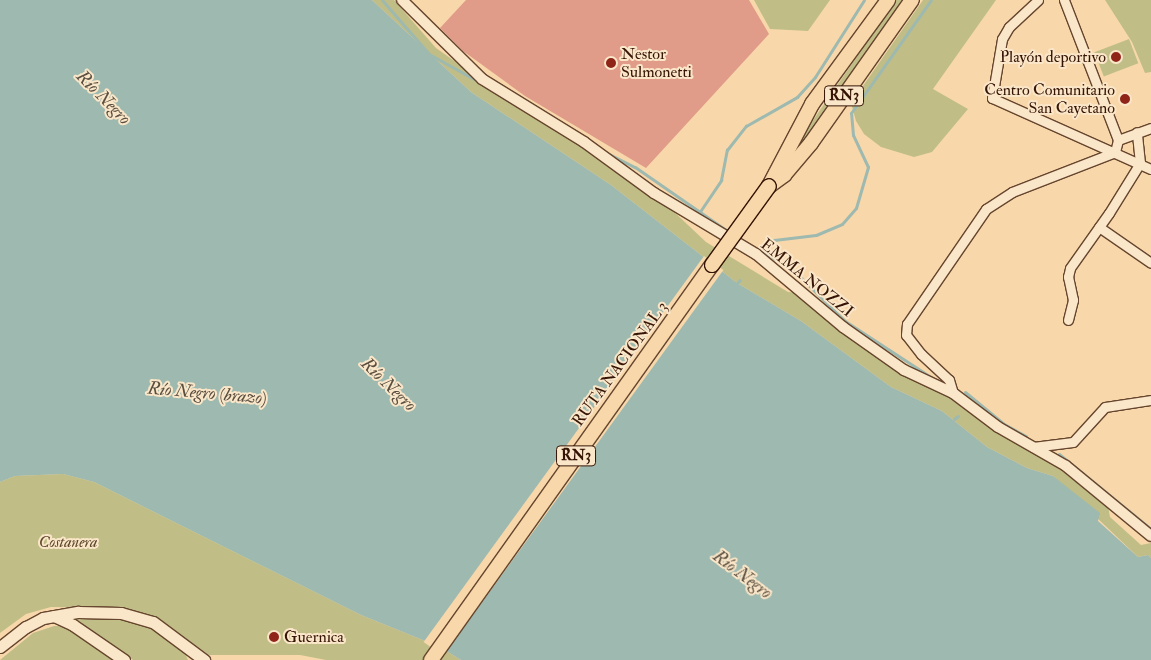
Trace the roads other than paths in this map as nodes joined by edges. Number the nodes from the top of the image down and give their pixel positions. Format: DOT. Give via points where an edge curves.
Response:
graph roads {
  1 [pos="402,0"];
  2 [pos="888,0"];
  3 [pos="912,0"];
  4 [pos="1038,0"];
  5 [pos="1064,0"];
  6 [pos="1151,128"];
  7 [pos="1137,132"];
  8 [pos="1118,140"];
  9 [pos="1115,152"];
  10 [pos="1140,163"];
  11 [pos="1151,170"];
  12 [pos="769,186"];
  13 [pos="1099,227"];
  14 [pos="1151,263"];
  15 [pos="1068,320"];
  16 [pos="953,393"];
  17 [pos="1151,400"];
  18 [pos="1032,447"];
  19 [pos="1151,536"];
  20 [pos="54,616"];
  21 [pos="0,647"];
  22 [pos="124,660"];
  23 [pos="204,660"];
  24 [pos="431,660"];
  1 -- 16 [label="street, EMMA NOZZI" via="482,80 584,142 654,193 756,254 843,327 904,370"];
  2 -- 12 [label="highway, RN3" via="812,104"];
  3 -- 12 [label="highway, RN3" via="811,142 784,175"];
  4 -- 9 [label="street" via="1009,27 1002,39 992,98"];
  5 -- 8 [label="street"];
  6 -- 7 [label="street"];
  7 -- 8 [label="street"];
  7 -- 10 [label="street"];
  8 -- 9 [label="street"];
  9 -- 10 [label="street"];
  9 -- 16 [label="street" via="998,199 986,209 912,314 906,335 949,380"];
  10 -- 11 [label="street"];
  10 -- 13 [label="street"];
  12 -- 24 [label="highway, RUTA NACIONAL 3 / RN3, bridge"];
  13 -- 14 [label="street"];
  13 -- 15 [label="street" via="1070,268 1068,277 1073,300"];
  16 -- 18 [label="street, EMMA NOZZI" via="998,427"];
  17 -- 18 [label="street" via="1105,407 1073,442"];
  18 -- 19 [label="street, EMMA NOZZI" via="1066,466"];
  20 -- 21 [label="main road" via="34,622"];
  20 -- 22 [label="main road"];
  20 -- 23 [label="main road" via="78,612 137,616 170,631"];
}
